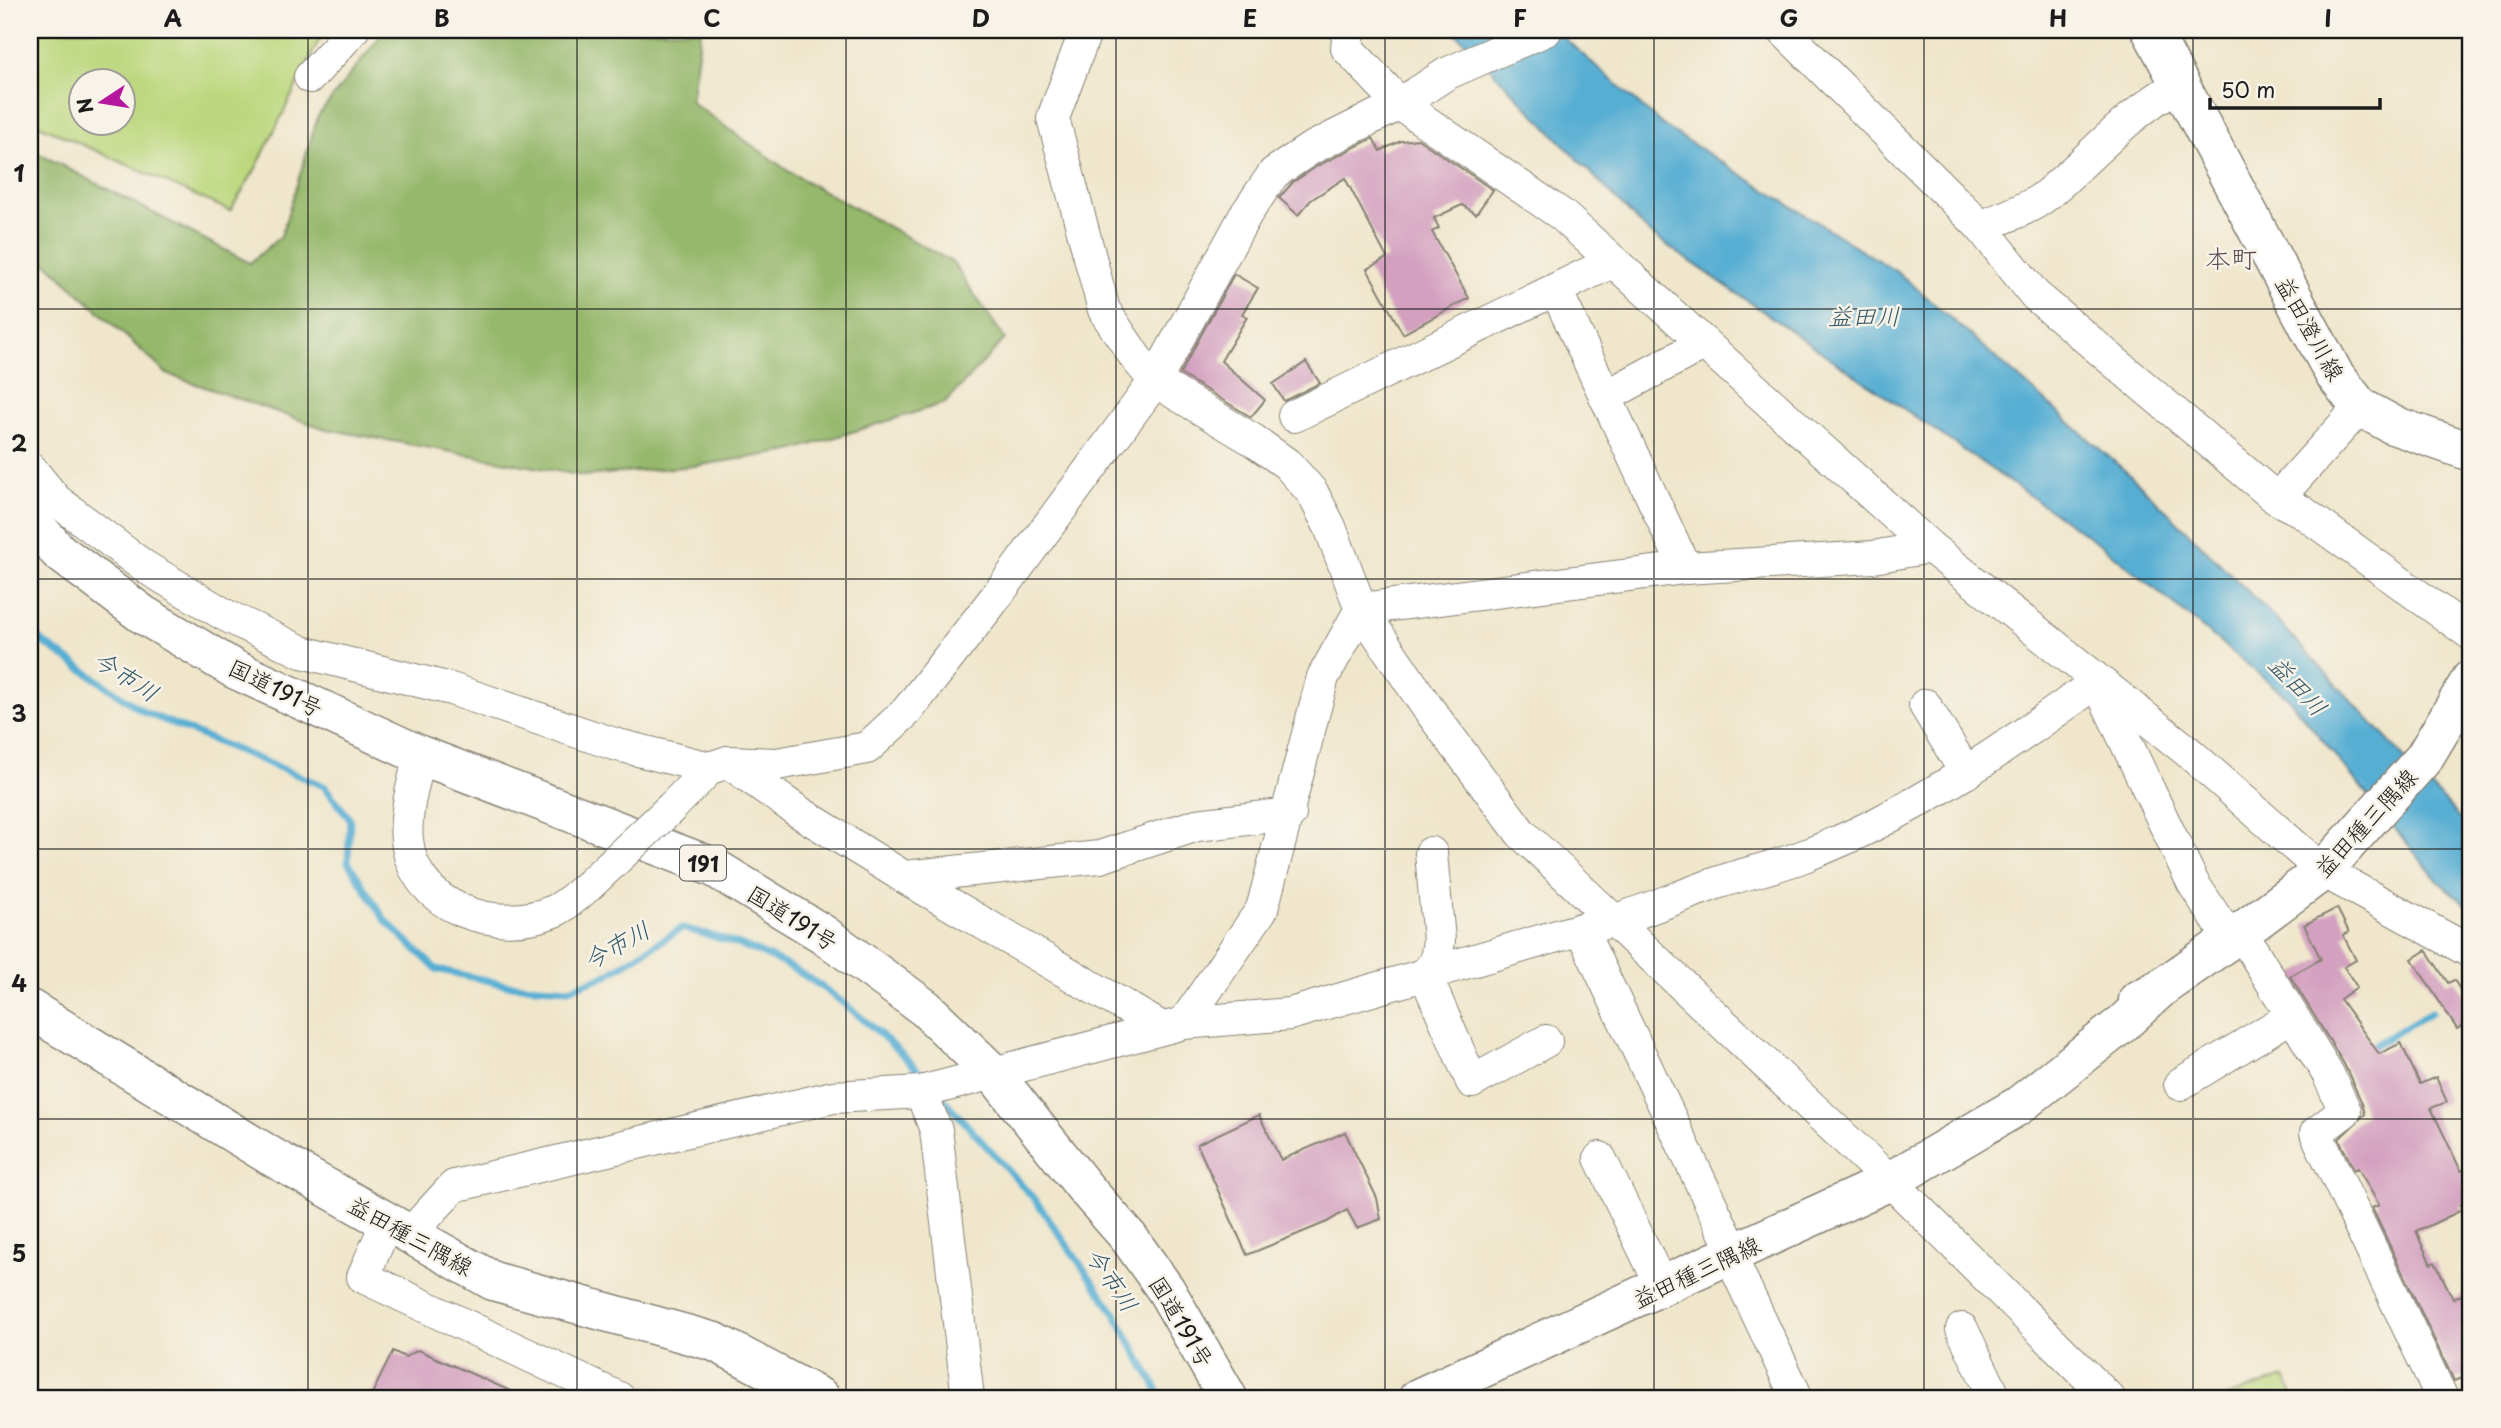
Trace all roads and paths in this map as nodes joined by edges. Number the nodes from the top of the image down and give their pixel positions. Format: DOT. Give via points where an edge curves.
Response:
graph roads {
  1 [pos="353,30"];
  2 [pos="1087,30"];
  3 [pos="1349,30"];
  4 [pos="1546,30"];
  5 [pos="1783,30"];
  6 [pos="2151,30"];
  7 [pos="310,77"];
  8 [pos="2180,84"];
  9 [pos="1400,104"];
  10 [pos="1981,227"];
  11 [pos="1612,262"];
  12 [pos="1556,290"];
  13 [pos="1703,344"];
  14 [pos="1155,381"];
  15 [pos="1605,397"];
  16 [pos="2360,407"];
  17 [pos="1294,416"];
  18 [pos="2471,452"];
  19 [pos="30,468"];
  20 [pos="2277,499"];
  21 [pos="30,520"];
  22 [pos="1930,547"];
  23 [pos="1685,568"];
  24 [pos="1361,610"];
  25 [pos="2471,634"];
  26 [pos="2471,679"];
  27 [pos="2100,685"];
  28 [pos="1925,705"];
  29 [pos="420,755"];
  30 [pos="719,765"];
  31 [pos="1966,773"];
  32 [pos="1290,814"];
  33 [pos="1431,853"];
  34 [pos="2323,871"];
  35 [pos="904,877"];
  36 [pos="1614,922"];
  37 [pos="1581,929"];
  38 [pos="2241,932"];
  39 [pos="2471,953"];
  40 [pos="1426,974"];
  41 [pos="30,1009"];
  42 [pos="2292,1016"];
  43 [pos="1173,1025"];
  44 [pos="1546,1041"];
  45 [pos="995,1074"];
  46 [pos="2180,1084"];
  47 [pos="921,1092"];
  48 [pos="1600,1158"];
  49 [pos="1890,1181"];
  50 [pos="398,1229"];
  51 [pos="1734,1254"];
  52 [pos="1662,1287"];
  53 [pos="1962,1329"];
  54 [pos="619,1398"];
  55 [pos="821,1398"];
  56 [pos="968,1398"];
  57 [pos="1228,1398"];
  58 [pos="1418,1398"];
  59 [pos="1797,1398"];
  60 [pos="1995,1398"];
  61 [pos="2109,1398"];
  62 [pos="2442,1398"];
  1 -- 7 [label="street"];
  2 -- 14 [label="street" via="1053,118 1104,310"];
  3 -- 9 [label="street" via="1347,48"];
  4 -- 9 [label="street" via="1446,74"];
  5 -- 10 [label="street"];
  6 -- 8 [label="main road, 益田澄川線"];
  8 -- 10 [label="street" via="2145,104 2042,199"];
  8 -- 16 [label="main road, 益田澄川線" via="2334,374"];
  9 -- 11 [label="street" via="1562,215"];
  9 -- 14 [label="street" via="1310,149 1274,173 1246,214"];
  10 -- 20 [label="street" via="2035,295"];
  11 -- 12 [label="street"];
  11 -- 13 [label="street"];
  12 -- 15 [label="street"];
  12 -- 17 [label="street"];
  13 -- 15 [label="street"];
  13 -- 22 [label="street"];
  14 -- 24 [label="street" via="1287,464 1312,492 1330,527"];
  14 -- 30 [label="street" via="907,711 867,748 777,764"];
  15 -- 23 [label="street"];
  16 -- 18 [label="main road, 益田澄川線" via="2393,425"];
  16 -- 20 [label="street"];
  19 -- 30 [label="street" via="57,500 142,565 225,615 302,652 450,689 614,744"];
  20 -- 25 [label="street" via="2301,511"];
  21 -- 29 [label="main road, 国道191号 / 191" via="59,552 142,614 234,669"];
  22 -- 23 [label="street" via="1873,557"];
  22 -- 27 [label="street"];
  23 -- 24 [label="street"];
  24 -- 32 [label="street" via="1323,677"];
  24 -- 36 [label="street" via="1521,833"];
  26 -- 34 [label="main road, 益田種三隅線" via="2424,758"];
  27 -- 31 [label="street"];
  27 -- 34 [label="street" via="2186,750"];
  27 -- 38 [label="street" via="2193,883 2222,927"];
  28 -- 31 [label="street"];
  29 -- 30 [label="street, bridge" via="409,804 407,841 419,877 444,904 476,917 517,921 555,911 588,886"];
  29 -- 45 [label="main road, 国道191号 / 191" via="713,867 823,934 925,1008"];
  30 -- 35 [label="street"];
  31 -- 36 [label="street" via="1885,820 1803,857"];
  32 -- 35 [label="street" via="1197,825 1100,857"];
  32 -- 43 [label="street" via="1262,909"];
  33 -- 40 [label="street" via="1439,940 1436,961"];
  34 -- 38 [label="main road, 益田種三隅線"];
  34 -- 39 [label="street"];
  35 -- 43 [label="street"];
  36 -- 37 [label="street"];
  36 -- 49 [label="street"];
  37 -- 40 [label="street"];
  37 -- 51 [label="street"];
  38 -- 42 [label="street"];
  38 -- 49 [label="main road, 益田種三隅線" via="2161,988 2018,1105"];
  40 -- 43 [label="street" via="1290,1014"];
  40 -- 44 [label="street" via="1472,1082"];
  41 -- 50 [label="main road, 益田種三隅線"];
  42 -- 46 [label="street"];
  42 -- 62 [label="street" via="2345,1111 2316,1133"];
  43 -- 45 [label="street"];
  45 -- 47 [label="street"];
  45 -- 57 [label="main road, 国道191号 / 191" via="1129,1238 1166,1290"];
  47 -- 50 [label="street" via="833,1097 454,1186"];
  47 -- 56 [label="street" via="936,1130"];
  48 -- 52 [label="street"];
  49 -- 51 [label="main road, 益田種三隅線"];
  49 -- 61 [label="street"];
  50 -- 54 [label="street" via="363,1277"];
  50 -- 55 [label="main road, 益田種三隅線" via="493,1281 715,1342"];
  51 -- 52 [label="main road, 益田種三隅線"];
  51 -- 59 [label="street" via="1734,1264"];
  52 -- 58 [label="main road, 益田種三隅線"];
  53 -- 60 [label="street"];
}
